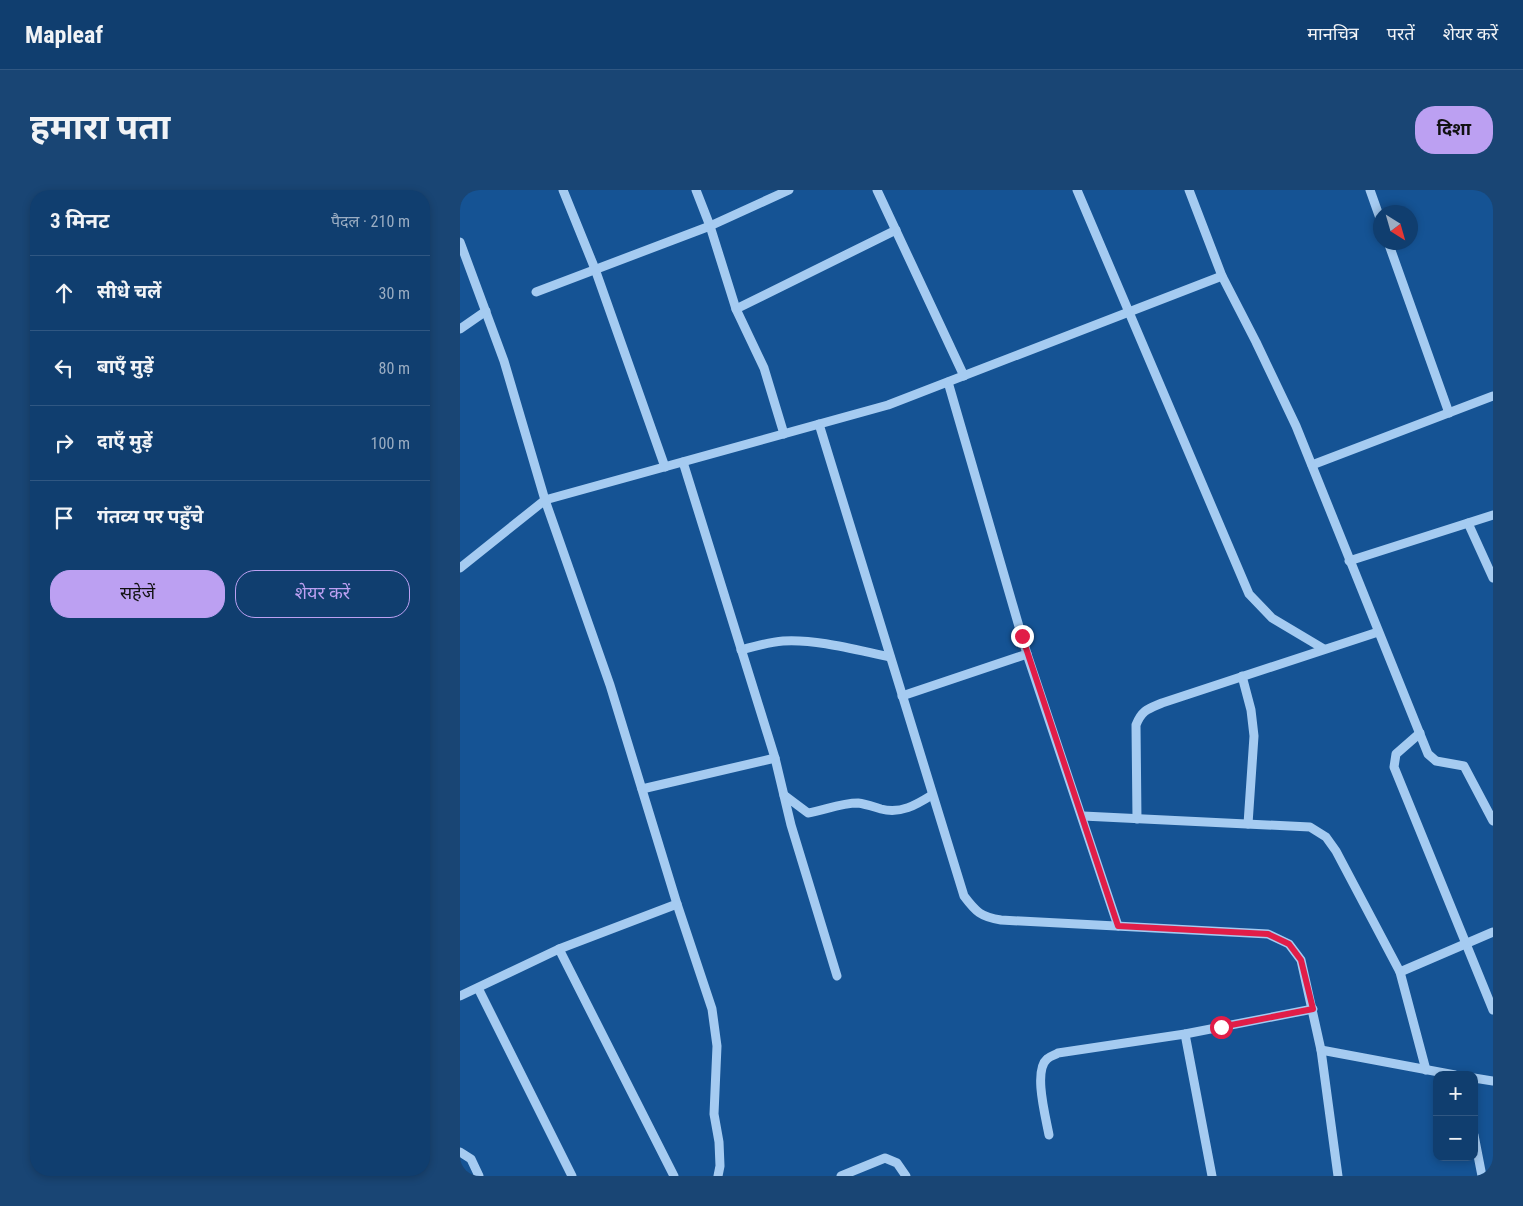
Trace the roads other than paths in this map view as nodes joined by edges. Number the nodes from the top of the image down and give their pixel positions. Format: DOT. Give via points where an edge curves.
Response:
graph roads {
  1 [pos="563,190"];
  2 [pos="696,190"];
  3 [pos="788,190"];
  4 [pos="877,190"];
  5 [pos="1077,190"];
  6 [pos="1189,190"];
  7 [pos="1370,190"];
  8 [pos="1375,205"];
  9 [pos="710,226"];
  10 [pos="896,230"];
  11 [pos="460,242"];
  12 [pos="1391,250"];
  13 [pos="595,269"];
  14 [pos="1222,276"];
  15 [pos="536,292"];
  16 [pos="736,309"];
  17 [pos="486,311"];
  18 [pos="1129,312"];
  19 [pos="460,329"];
  20 [pos="964,376"];
  21 [pos="948,382"];
  22 [pos="1493,396"];
  23 [pos="1450,413"];
  24 [pos="819,424"];
  25 [pos="784,434"];
  26 [pos="683,462"];
  27 [pos="1312,466"];
  28 [pos="665,467"];
  29 [pos="545,500"];
  30 [pos="1493,515"];
  31 [pos="1468,523"];
  32 [pos="1349,561"];
  33 [pos="460,568"];
  34 [pos="1493,578"];
  35 [pos="1378,632"];
  36 [pos="1324,649"];
  37 [pos="741,650"];
  38 [pos="1028,654"];
  39 [pos="890,657"];
  40 [pos="1242,676"];
  41 [pos="902,696"];
  42 [pos="1420,733"];
  43 [pos="775,758"];
  44 [pos="642,789"];
  45 [pos="932,795"];
  46 [pos="784,796"];
  47 [pos="1083,816"];
  48 [pos="1137,819"];
  49 [pos="1493,821"];
  50 [pos="1248,824"];
  51 [pos="677,904"];
  52 [pos="1118,926"];
  53 [pos="1493,932"];
  54 [pos="1466,943"];
  55 [pos="558,949"];
  56 [pos="1400,972"];
  57 [pos="837,976"];
  58 [pos="478,988"];
  59 [pos="460,996"];
  60 [pos="1313,1009"];
  61 [pos="1493,1010"];
  62 [pos="1185,1034"];
  63 [pos="1321,1050"];
  64 [pos="1426,1070"];
  65 [pos="1433,1071"];
  66 [pos="1478,1079"];
  67 [pos="1493,1081"];
  68 [pos="1049,1135"];
  69 [pos="460,1152"];
  70 [pos="1478,1156"];
  71 [pos="479,1176"];
  72 [pos="572,1176"];
  73 [pos="674,1176"];
  74 [pos="718,1176"];
  75 [pos="841,1176"];
  76 [pos="906,1176"];
  77 [pos="1212,1176"];
  78 [pos="1338,1176"];
  79 [pos="1482,1176"];
  1 -- 13 [label="street"];
  2 -- 9 [label="street"];
  3 -- 9 [label="street"];
  4 -- 10 [label="street"];
  5 -- 18 [label="street"];
  6 -- 14 [label="street"];
  7 -- 8 [label="street"];
  9 -- 13 [label="street"];
  9 -- 16 [label="street"];
  10 -- 16 [label="street"];
  10 -- 20 [label="street"];
  11 -- 17 [label="street"];
  12 -- 23 [label="street"];
  13 -- 15 [label="street"];
  13 -- 28 [label="street"];
  14 -- 18 [label="street"];
  14 -- 27 [label="street" via="1296,426"];
  16 -- 25 [label="street" via="764,368"];
  17 -- 19 [label="street"];
  17 -- 29 [label="street"];
  18 -- 20 [label="street"];
  18 -- 36 [label="street" via="1249,594 1272,618"];
  20 -- 21 [label="street"];
  21 -- 24 [label="street" via="888,405"];
  21 -- 38 [label="street"];
  22 -- 23 [label="street"];
  23 -- 27 [label="street"];
  24 -- 25 [label="street"];
  24 -- 39 [label="street"];
  25 -- 26 [label="street"];
  26 -- 28 [label="street"];
  26 -- 37 [label="street"];
  27 -- 32 [label="street"];
  28 -- 29 [label="street"];
  29 -- 33 [label="street"];
  29 -- 44 [label="street" via="610,685"];
  30 -- 31 [label="street"];
  31 -- 32 [label="street"];
  31 -- 34 [label="street"];
  32 -- 35 [label="street"];
  35 -- 36 [label="street"];
  35 -- 42 [label="street"];
  36 -- 40 [label="street"];
  37 -- 39 [label="street" via="783,641 804,641"];
  37 -- 43 [label="street"];
  38 -- 41 [label="street"];
  38 -- 47 [label="street"];
  39 -- 41 [label="street"];
  40 -- 48 [label="street" via="1162,703 1140,714 1136,725"];
  40 -- 50 [label="street" via="1254,736"];
  41 -- 45 [label="street"];
  42 -- 49 [label="street" via="1428,754 1436,761 1464,766"];
  42 -- 54 [label="street" via="1396,754 1394,767"];
  43 -- 44 [label="street"];
  43 -- 46 [label="street"];
  44 -- 51 [label="street"];
  45 -- 46 [label="street" via="909,808 898,810 883,810 859,803 808,813"];
  45 -- 52 [label="street" via="964,896 986,918"];
  46 -- 57 [label="street"];
  47 -- 48 [label="street"];
  47 -- 52 [label="street"];
  48 -- 50 [label="street"];
  50 -- 56 [label="street" via="1310,828 1326,837"];
  51 -- 55 [label="street"];
  51 -- 74 [label="street" via="712,1009 717,1046 714,1114 719,1142"];
  52 -- 60 [label="street" via="1268,934 1289,944 1301,960"];
  53 -- 54 [label="street"];
  54 -- 56 [label="street"];
  54 -- 61 [label="street"];
  55 -- 58 [label="street"];
  55 -- 73 [label="street"];
  56 -- 64 [label="street"];
  58 -- 59 [label="street"];
  58 -- 72 [label="street"];
  60 -- 62 [label="street"];
  60 -- 63 [label="street"];
  62 -- 68 [label="street" via="1058,1053 1047,1059 1041,1068 1040,1080"];
  62 -- 77 [label="street"];
  63 -- 64 [label="street"];
  63 -- 78 [label="street"];
  64 -- 65 [label="street"];
  66 -- 67 [label="street"];
  69 -- 71 [label="street" via="471,1159"];
  70 -- 79 [label="street"];
  75 -- 76 [label="street" via="885,1158 897,1163"];
}
